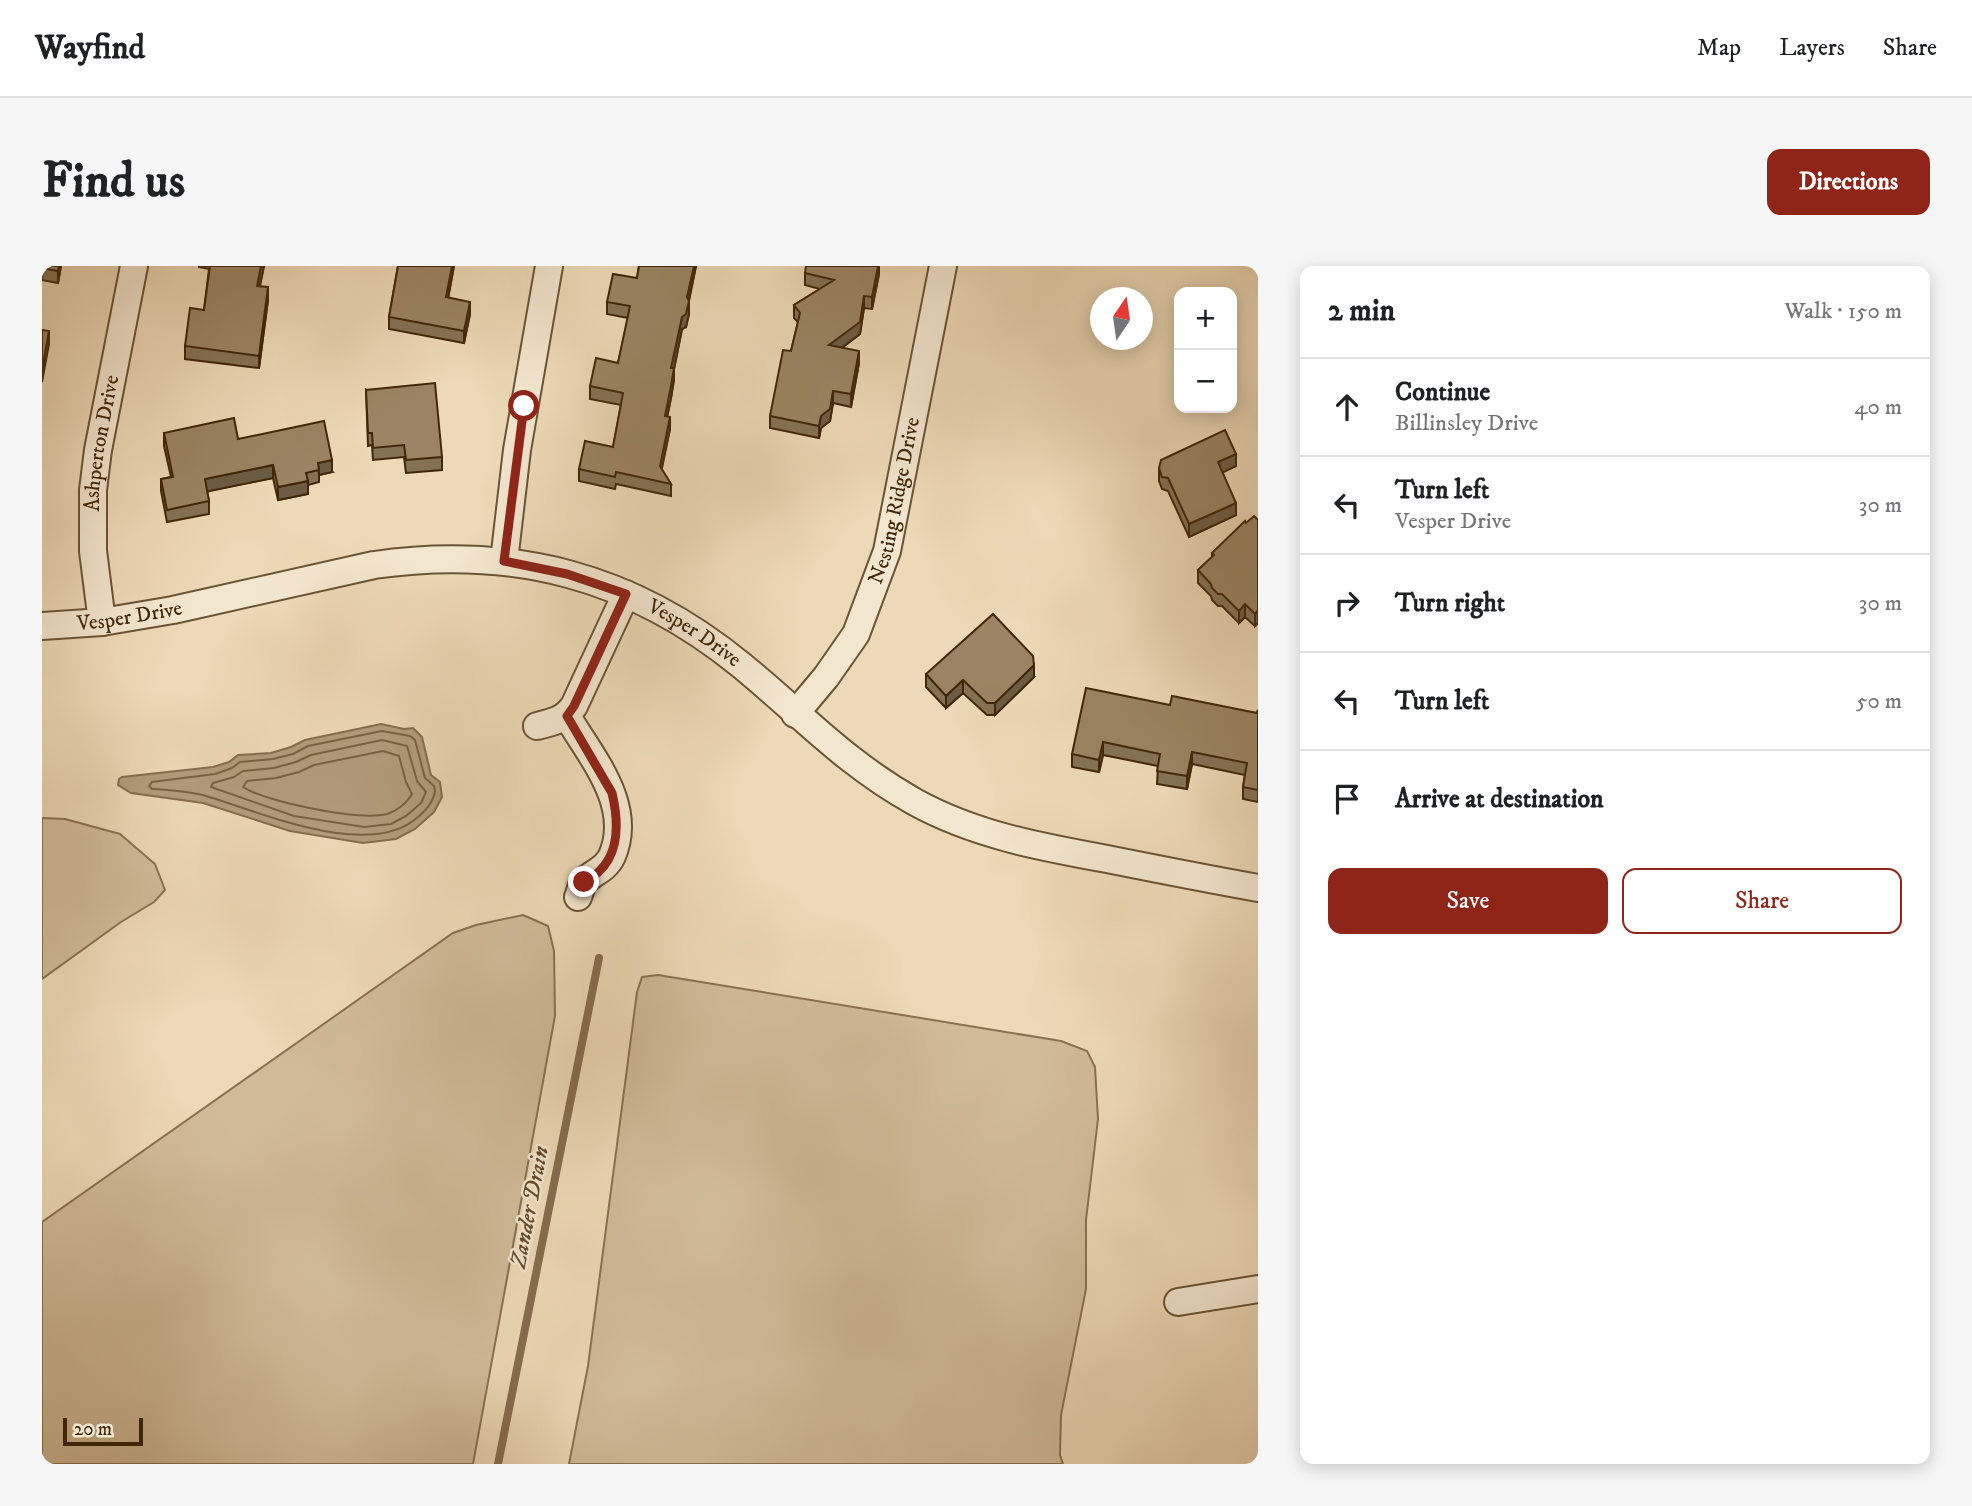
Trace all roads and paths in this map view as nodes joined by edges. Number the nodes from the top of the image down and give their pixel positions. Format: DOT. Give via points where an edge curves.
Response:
graph roads {
  1 [pos="134,266"];
  2 [pos="550,266"];
  3 [pos="943,266"];
  4 [pos="504,561"];
  5 [pos="626,594"];
  6 [pos="103,622"];
  7 [pos="42,626"];
  8 [pos="796,714"];
  9 [pos="567,716"];
  10 [pos="537,726"];
  11 [pos="1258,888"];
  12 [pos="579,897"];
  13 [pos="1258,1289"];
  14 [pos="1178,1302"];
  1 -- 6 [label="street, Ashperton Drive" via="93,489 93,551"];
  2 -- 4 [label="street" via="517,450"];
  3 -- 8 [label="street, Nesting Ridge Drive" via="887,551 856,634"];
  4 -- 5 [label="street, Vesper Drive" via="576,576"];
  4 -- 6 [label="street, Vesper Drive" via="444,558 387,563"];
  5 -- 8 [label="street, Vesper Drive" via="716,645"];
  5 -- 9 [label="street"];
  6 -- 7 [label="street, Vesper Drive"];
  8 -- 11 [label="street, Vesper Drive" via="853,763 954,821 1037,846"];
  9 -- 10 [label="street"];
  9 -- 12 [label="street" via="612,793 618,830 611,857 584,882"];
  13 -- 14 [label="street"];
}
